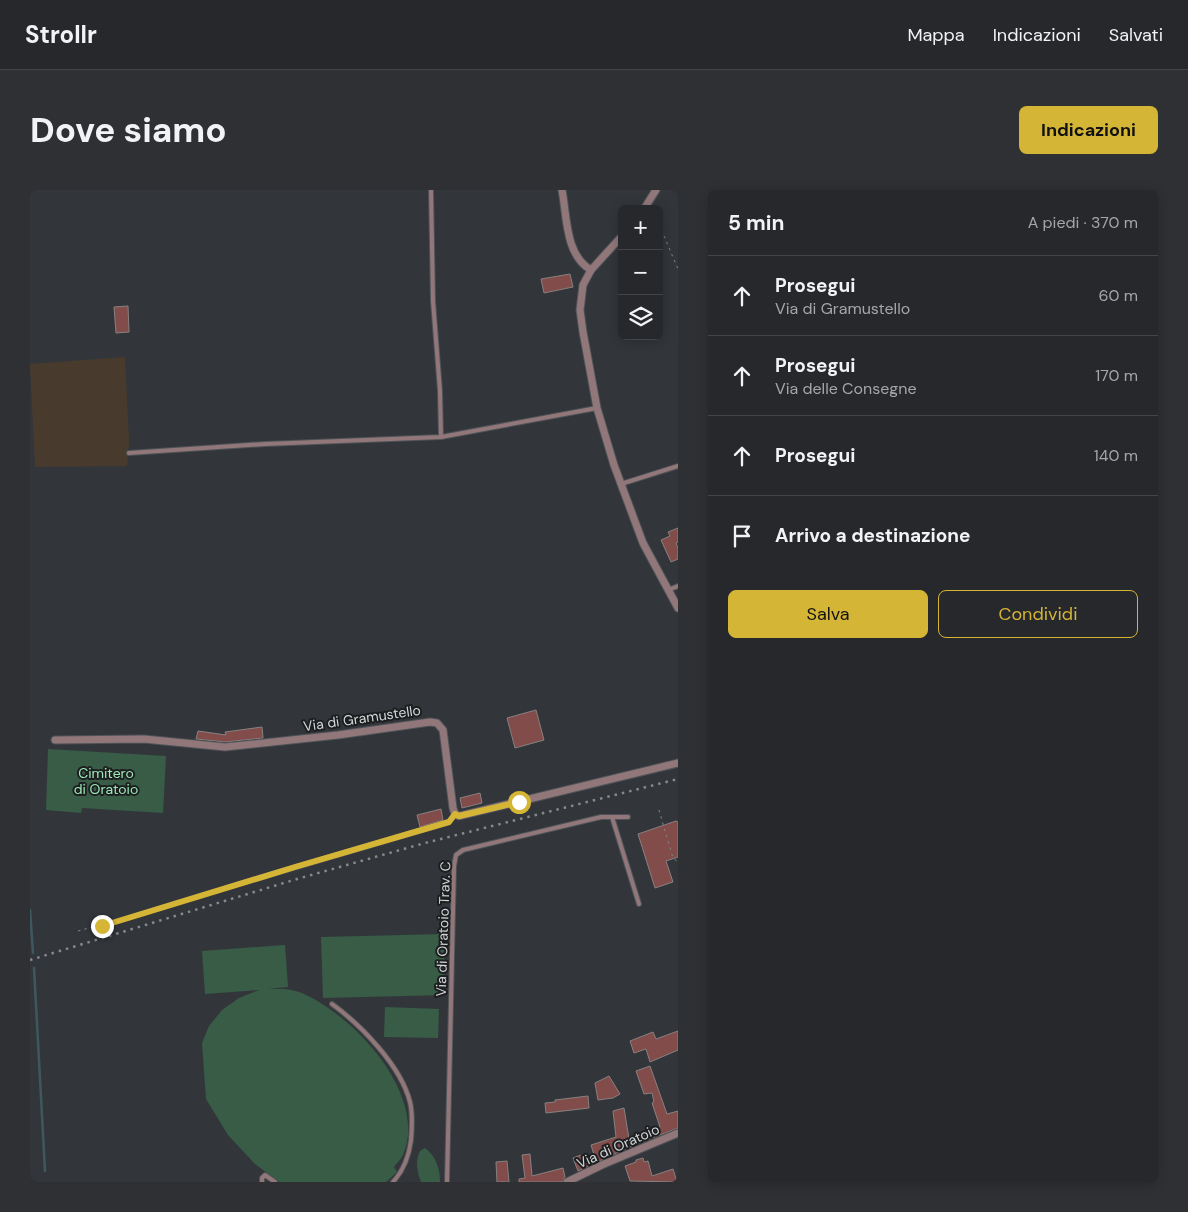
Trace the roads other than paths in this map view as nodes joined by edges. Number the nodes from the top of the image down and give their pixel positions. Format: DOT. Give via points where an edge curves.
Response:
graph roads {
  1 [pos="432,190"];
  2 [pos="562,190"];
  3 [pos="652,192"];
  4 [pos="646,205"];
  5 [pos="618,240"];
  6 [pos="591,270"];
  7 [pos="597,408"];
  8 [pos="441,437"];
  9 [pos="129,453"];
  10 [pos="678,466"];
  11 [pos="621,484"];
  12 [pos="678,586"];
  13 [pos="668,590"];
  14 [pos="678,608"];
  15 [pos="55,740"];
  16 [pos="678,763"];
  17 [pos="455,814"];
  18 [pos="612,817"];
  19 [pos="628,817"];
  20 [pos="259,878"];
  21 [pos="639,904"];
  22 [pos="332,1004"];
  23 [pos="678,1133"];
  24 [pos="262,1182"];
  25 [pos="275,1182"];
  26 [pos="394,1182"];
  27 [pos="446,1182"];
  28 [pos="567,1182"];
  1 -- 8 [label="lane" via="433,301"];
  2 -- 6 [label="street" via="571,243 580,262"];
  3 -- 4 [label="street"];
  5 -- 6 [label="street"];
  6 -- 7 [label="street" via="583,285 580,310"];
  7 -- 8 [label="lane"];
  7 -- 11 [label="street"];
  8 -- 9 [label="lane"];
  10 -- 11 [label="lane"];
  11 -- 13 [label="street" via="642,543"];
  12 -- 13 [label="lane"];
  13 -- 14 [label="street"];
  15 -- 17 [label="street, Via di Gramustello" via="144,739 225,747 437,723 444,730"];
  16 -- 17 [label="street" via="459,816"];
  17 -- 20 [label="lane" via="449,822"];
  18 -- 19 [label="lane, Via di Oratoio Trav. C"];
  18 -- 21 [label="lane"];
  18 -- 27 [label="lane, Via di Oratoio Trav. C" via="463,850 456,855"];
  22 -- 26 [label="lane" via="370,1037 386,1057 408,1097 412,1119 410,1148 404,1167"];
  23 -- 28 [label="street, Via di Oratoio"];
  24 -- 25 [label="lane" via="265,1175"];
}
